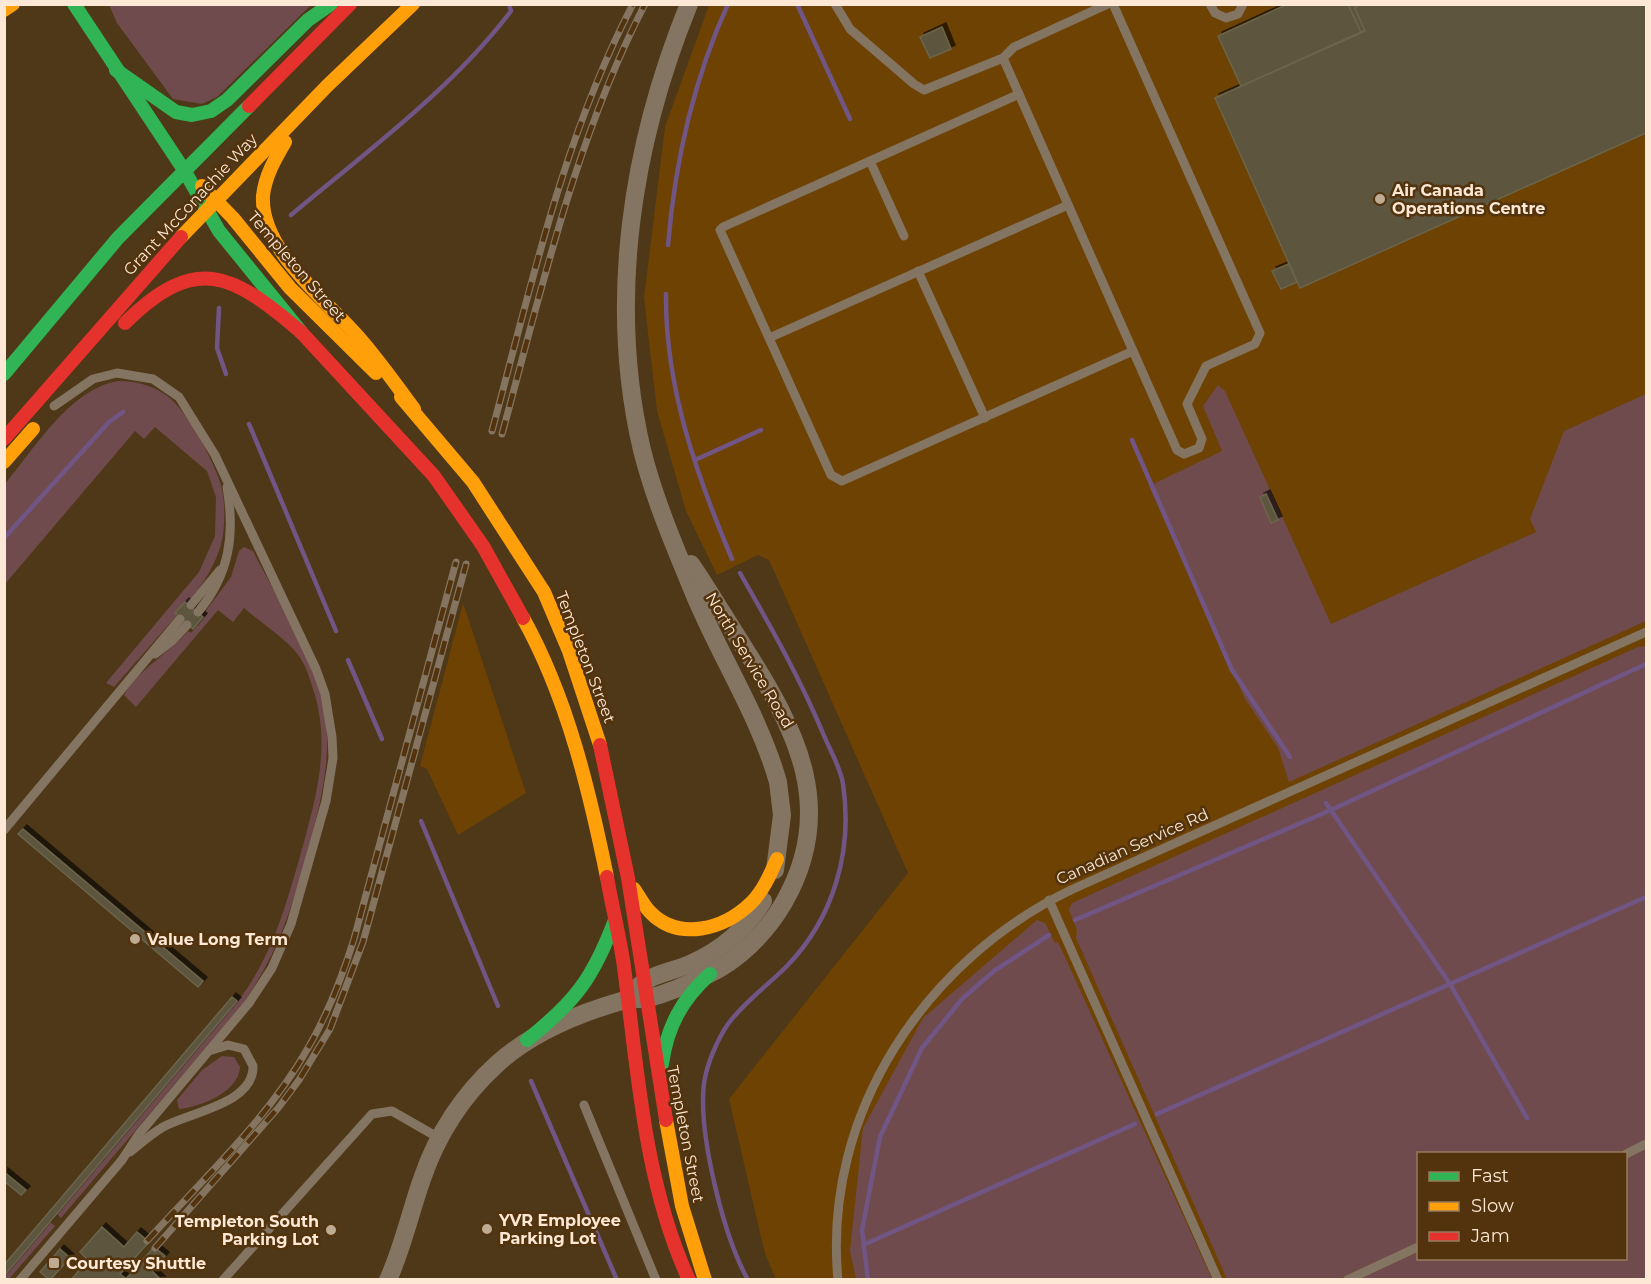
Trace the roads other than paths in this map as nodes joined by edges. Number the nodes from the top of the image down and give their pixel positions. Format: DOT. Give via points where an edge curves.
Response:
graph roads {
  1 [pos="13,4"];
  2 [pos="74,4"];
  3 [pos="331,4"];
  4 [pos="350,4"];
  5 [pos="413,4"];
  6 [pos="689,4"];
  7 [pos="835,4"];
  8 [pos="1108,4"];
  9 [pos="1113,4"];
  10 [pos="1210,4"];
  11 [pos="1243,4"];
  12 [pos="4,10"];
  13 [pos="1003,58"];
  14 [pos="116,70"];
  15 [pos="1018,94"];
  16 [pos="870,161"];
  17 [pos="184,170"];
  18 [pos="216,199"];
  19 [pos="1068,205"];
  20 [pos="205,210"];
  21 [pos="904,236"];
  22 [pos="118,238"];
  23 [pos="918,271"];
  24 [pos="301,332"];
  25 [pos="113,337"];
  26 [pos="769,338"];
  27 [pos="1133,351"];
  28 [pos="4,352"];
  29 [pos="91,363"];
  30 [pos="4,374"];
  31 [pos="414,409"];
  32 [pos="47,414"];
  33 [pos="985,417"];
  34 [pos="4,439"];
  35 [pos="4,462"];
  36 [pos="225,476"];
  37 [pos="673,538"];
  38 [pos="195,609"];
  39 [pos="183,622"];
  40 [pos="1647,632"];
  41 [pos="4,830"];
  42 [pos="777,859"];
  43 [pos="628,878"];
  44 [pos="1049,900"];
  45 [pos="615,920"];
  46 [pos="710,974"];
  47 [pos="644,980"];
  48 [pos="627,999"];
  49 [pos="647,999"];
  50 [pos="527,1040"];
  51 [pos="209,1052"];
  52 [pos="584,1105"];
  53 [pos="664,1111"];
  54 [pos="439,1138"];
  55 [pos="1647,1144"];
  56 [pos="1627,1154"];
  57 [pos="122,1160"];
  58 [pos="1417,1248"];
  59 [pos="20,1280"];
  60 [pos="224,1280"];
  61 [pos="388,1280"];
  62 [pos="656,1280"];
  63 [pos="689,1280"];
  64 [pos="705,1280"];
  65 [pos="838,1280"];
  66 [pos="1218,1280"];
  67 [pos="1347,1280"];
  1 -- 12 [label="street"];
  2 -- 14 [label="street, Templeton Street"];
  3 -- 14 [label="street" via="308,20 211,111 192,115 176,112"];
  4 -- 17 [label="street, Grant McConachie Way"];
  5 -- 18 [label="street, Grant McConachie Way"];
  5 -- 31 [label="street" via="363,63 284,143 269,168 263,210 280,252 353,331"];
  6 -- 37 [label="street, North Service Road" via="647,126 634,194 628,269 628,334 636,418 655,494"];
  7 -- 13 [label="lane" via="850,29 924,90"];
  8 -- 13 [label="lane" via="1014,47"];
  9 -- 27 [label="lane" via="1260,333 1255,344 1203,369 1187,404 1203,444 1184,454 1177,450"];
  10 -- 11 [label="lane" via="1215,13 1226,18 1238,14"];
  13 -- 15 [label="lane"];
  14 -- 17 [label="street, Templeton Street"];
  15 -- 16 [label="lane"];
  15 -- 19 [label="lane"];
  16 -- 21 [label="lane"];
  16 -- 26 [label="lane" via="720,230"];
  17 -- 18 [label="street, Templeton Street"];
  17 -- 20 [label="street, Templeton Street"];
  17 -- 22 [label="street, Grant McConachie Way"];
  18 -- 20 [label="street, Grant McConachie Way"];
  18 -- 31 [label="street, Templeton Street" via="290,288"];
  19 -- 23 [label="lane"];
  19 -- 27 [label="lane"];
  20 -- 24 [label="street, Templeton Street"];
  20 -- 34 [label="street, Grant McConachie Way"];
  22 -- 28 [label="street"];
  22 -- 30 [label="street, Grant McConachie Way"];
  23 -- 26 [label="lane"];
  23 -- 33 [label="lane"];
  24 -- 25 [label="street" via="252,292 222,280 192,278 161,289"];
  24 -- 45 [label="street, Templeton Street" via="434,476 509,588 552,678 567,722 596,823"];
  26 -- 33 [label="lane" via="831,475 838,480 846,480"];
  27 -- 33 [label="lane"];
  29 -- 32 [label="street"];
  31 -- 43 [label="street, Templeton Street" via="472,482 544,592 596,727"];
  32 -- 35 [label="street"];
  32 -- 36 [label="lane" via="82,385 105,375 130,373 153,379 171,389 188,407"];
  36 -- 38 [label="lane" via="232,517 226,560 217,588"];
  36 -- 51 [label="lane" via="316,669 330,716 333,758 326,801 281,950 265,982"];
  37 -- 42 [label="street, North Service Road" via="774,767 782,815"];
  37 -- 46 [label="street, North Service Road" via="780,707 797,743 808,795 806,845 786,899 756,939"];
  39 -- 41 [label="lane" via="146,660"];
  40 -- 44 [label="lane, Canadian Service Rd"];
  42 -- 43 [label="street" via="770,879 754,899 734,916 705,930 678,929 656,920"];
  42 -- 47 [label="street, North Service Road" via="763,902 728,941 692,963"];
  43 -- 47 [label="street, Templeton Street"];
  44 -- 65 [label="lane, Canadian Service Rd" via="1003,929 955,970 915,1017 887,1060 864,1109 847,1167 839,1221"];
  44 -- 66 [label="lane"];
  45 -- 48 [label="street, Templeton Street"];
  45 -- 50 [label="street" via="584,989"];
  46 -- 49 [label="street, North Service Road"];
  46 -- 53 [label="street" via="689,993 671,1023 663,1053"];
  47 -- 48 [label="street, North Service Road"];
  47 -- 49 [label="street, Templeton Street"];
  48 -- 49 [label="street"];
  48 -- 50 [label="street"];
  48 -- 63 [label="street, Templeton Street" via="647,1144 673,1245"];
  49 -- 53 [label="street, Templeton Street"];
  50 -- 54 [label="street" via="481,1079"];
  51 -- 57 [label="lane" via="139,1134"];
  51 -- 57 [label="lane" via="228,1045 244,1049 253,1066 249,1085 231,1099 164,1126"];
  52 -- 62 [label="lane"];
  53 -- 64 [label="street, Templeton Street" via="682,1206"];
  54 -- 60 [label="lane" via="392,1111 372,1114"];
  54 -- 61 [label="street"];
  55 -- 56 [label="lane"];
  57 -- 59 [label="lane"];
  58 -- 67 [label="lane"];
}
